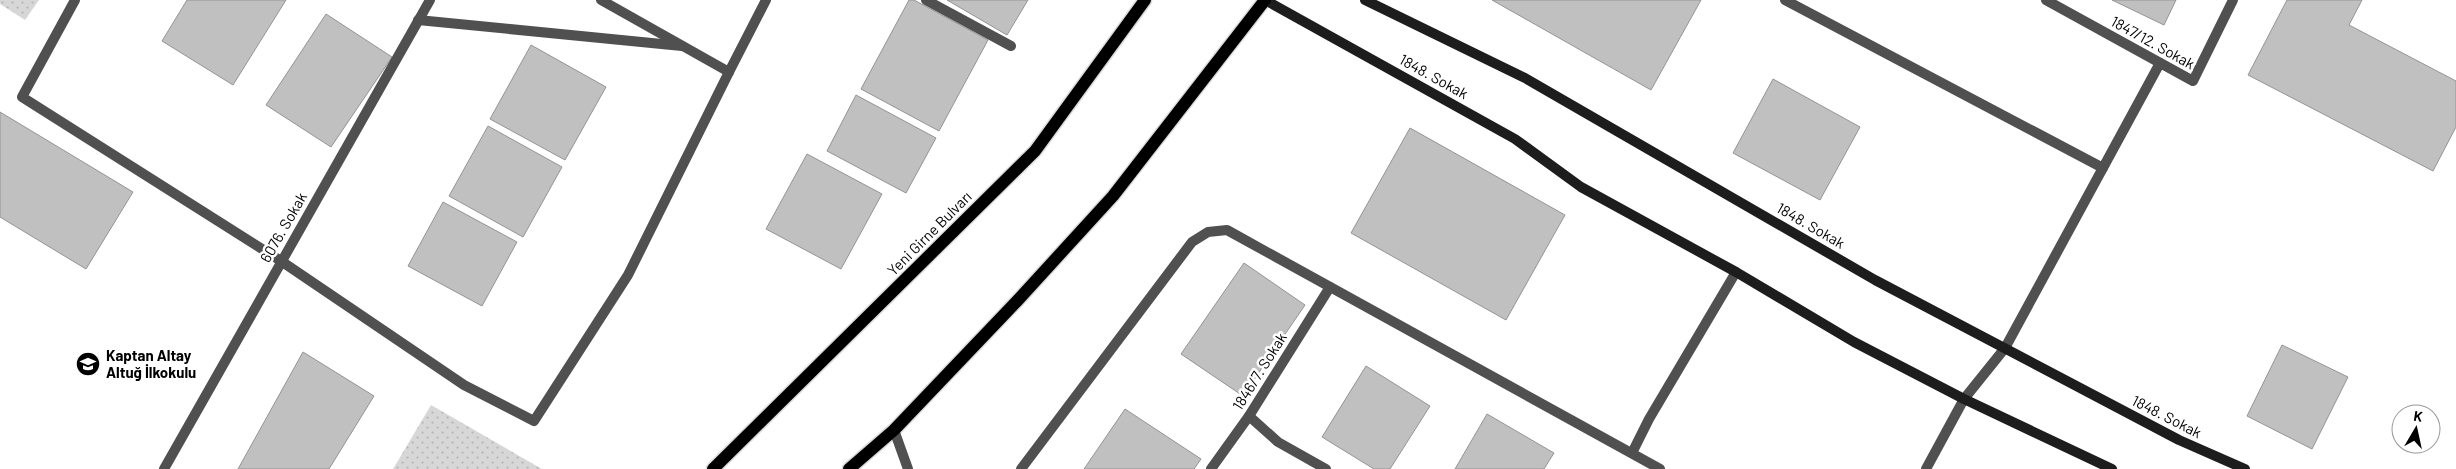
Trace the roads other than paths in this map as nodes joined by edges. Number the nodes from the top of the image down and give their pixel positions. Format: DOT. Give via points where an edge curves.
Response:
graph roads {
  1 [pos="76,0"];
  2 [pos="430,0"];
  3 [pos="601,0"];
  4 [pos="766,0"];
  5 [pos="926,0"];
  6 [pos="1145,0"];
  7 [pos="1265,0"];
  8 [pos="1365,0"];
  9 [pos="1785,0"];
  10 [pos="2046,0"];
  11 [pos="2233,0"];
  12 [pos="418,20"];
  13 [pos="682,46"];
  14 [pos="1010,46"];
  15 [pos="2160,63"];
  16 [pos="729,72"];
  17 [pos="2104,168"];
  18 [pos="281,261"];
  19 [pos="1736,272"];
  20 [pos="1330,287"];
  21 [pos="2006,348"];
  22 [pos="1964,399"];
  23 [pos="1248,416"];
  24 [pos="894,430"];
  25 [pos="1632,453"];
  26 [pos="164,469"];
  27 [pos="713,469"];
  28 [pos="849,469"];
  29 [pos="908,469"];
  30 [pos="1021,469"];
  31 [pos="1211,469"];
  32 [pos="1326,469"];
  33 [pos="1660,469"];
  34 [pos="1926,469"];
  35 [pos="2112,469"];
  36 [pos="2245,469"];
  1 -- 18 [label="street" via="22,97"];
  2 -- 12 [label="street, 6076. Sokak"];
  3 -- 13 [label="street"];
  4 -- 16 [label="street"];
  5 -- 14 [label="street"];
  6 -- 27 [label="main road, Yeni Girne Bulvarı" via="1035,151"];
  7 -- 19 [label="main road, 1848. Sokak" via="1515,139 1581,187"];
  7 -- 24 [label="main road" via="1114,196"];
  8 -- 21 [label="main road, 1848. Sokak" via="1525,78 1875,280"];
  9 -- 17 [label="street"];
  10 -- 15 [label="street, 1847/12. Sokak"];
  11 -- 15 [label="street, 1847/12. Sokak" via="2193,81"];
  12 -- 13 [label="street"];
  12 -- 18 [label="street, 6076. Sokak"];
  13 -- 16 [label="street"];
  15 -- 17 [label="street"];
  16 -- 18 [label="street" via="628,275 534,421 464,385"];
  17 -- 21 [label="street"];
  18 -- 26 [label="street, 6076. Sokak"];
  19 -- 22 [label="main road, 1848. Sokak" via="1854,342"];
  19 -- 25 [label="street"];
  20 -- 23 [label="street, 1846/7. Sokak"];
  20 -- 25 [label="street"];
  20 -- 30 [label="street" via="1228,230 1208,232 1192,242"];
  21 -- 22 [label="street"];
  21 -- 36 [label="main road, 1848. Sokak" via="2180,440"];
  22 -- 34 [label="street"];
  22 -- 35 [label="main road, 1848. Sokak"];
  23 -- 31 [label="street, 1846/7. Sokak"];
  23 -- 32 [label="street" via="1278,442"];
  24 -- 28 [label="main road"];
  24 -- 29 [label="street"];
  25 -- 33 [label="street"];
}
